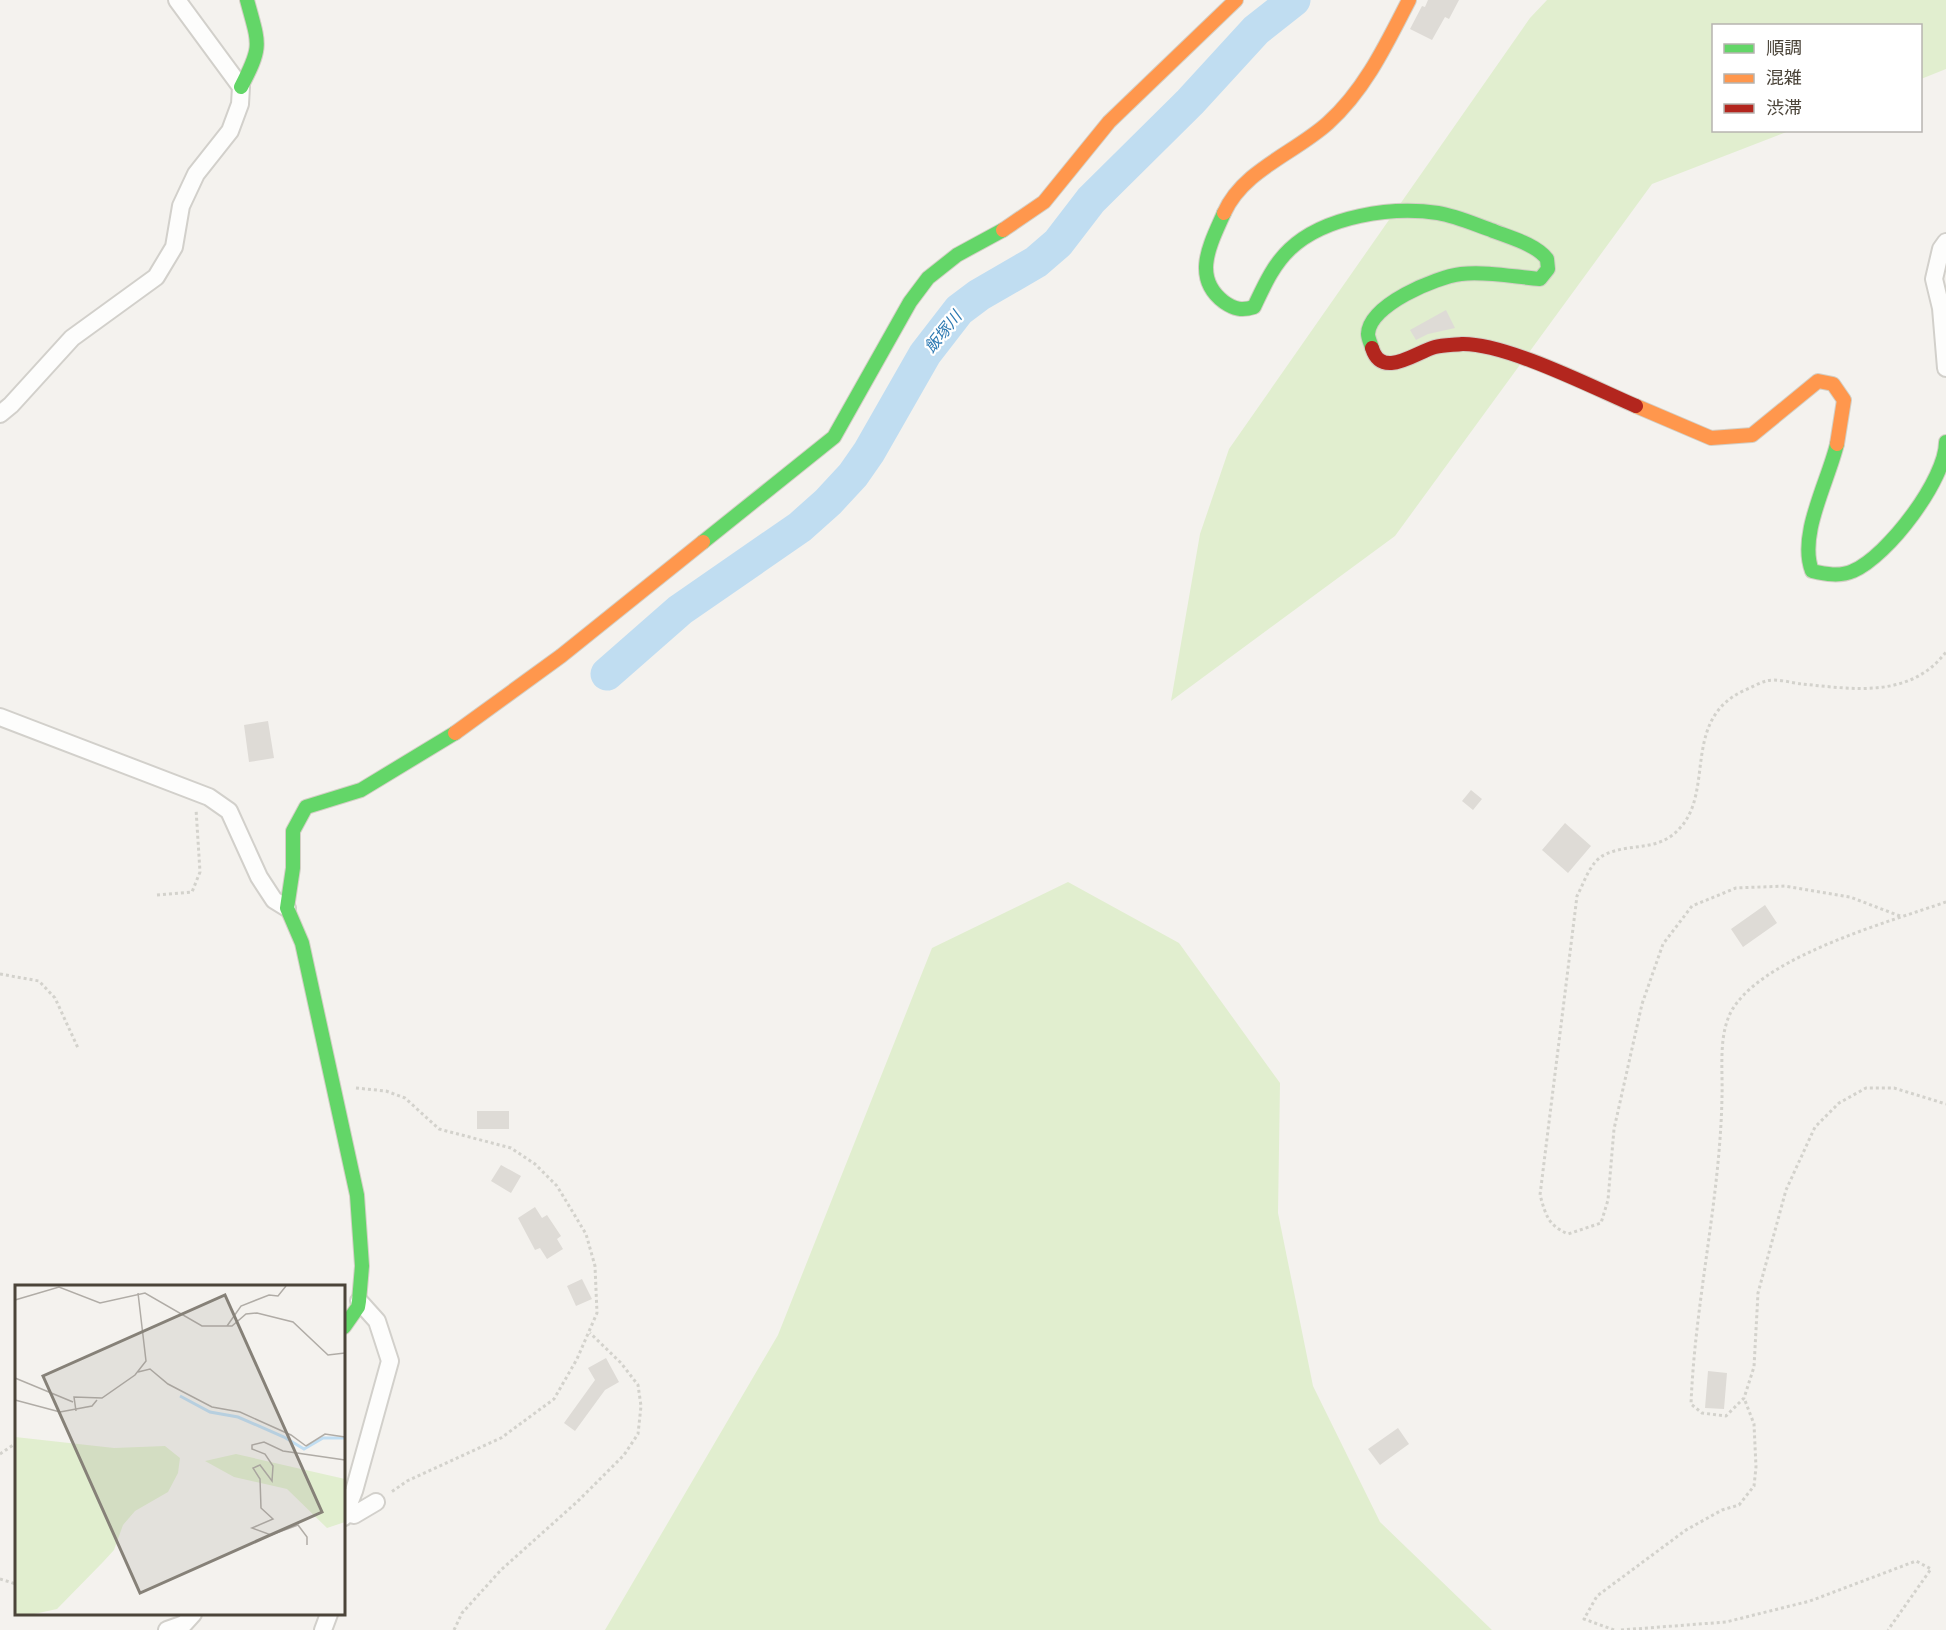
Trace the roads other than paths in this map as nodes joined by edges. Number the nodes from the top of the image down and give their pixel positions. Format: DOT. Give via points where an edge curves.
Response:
graph roads {
  1 [pos="177,0"];
  2 [pos="247,0"];
  3 [pos="1236,0"];
  4 [pos="1409,0"];
  5 [pos="241,87"];
  6 [pos="1946,242"];
  7 [pos="1946,368"];
  8 [pos="0,414"];
  9 [pos="1946,442"];
  10 [pos="0,717"];
  11 [pos="287,908"];
  12 [pos="359,1301"];
  13 [pos="345,1326"];
  14 [pos="376,1502"];
  15 [pos="345,1512"];
  16 [pos="345,1515"];
  17 [pos="192,1615"];
  18 [pos="329,1615"];
  19 [pos="167,1630"];
  20 [pos="323,1630"];
  1 -- 5 [label="street"];
  2 -- 5 [label="street" via="258,54"];
  3 -- 11 [label="street" via="1109,122 1044,202 1021,220 957,255 928,278 910,302 834,436 561,656 474,721 361,789 306,807 292,831 293,868"];
  4 -- 9 [label="street" via="1380,56 1328,123 1255,175 1230,200 1207,252 1206,276 1212,293 1232,308 1254,307 1274,266 1297,243 1322,227 1373,215 1439,213 1513,238 1545,257 1548,272 1540,279 1461,274 1427,284 1386,305 1371,323 1368,335 1374,354 1387,363 1404,362 1434,347 1465,344 1495,350 1711,438 1752,435 1818,381 1833,384 1844,400 1843,417 1806,556 1812,571 1828,575 1855,570 1884,547 1922,501 1945,458"];
  5 -- 8 [label="street" via="240,104 230,131 196,174 181,206 174,247 156,277 72,338"];
  6 -- 7 [label="street" via="1934,279 1941,308"];
  10 -- 11 [label="street" via="208,797 229,811 259,876 274,900"];
  11 -- 12 [label="street" via="302,943 357,1195 362,1266"];
  12 -- 13 [label="street"];
  12 -- 15 [label="street" via="377,1321 390,1361"];
  14 -- 16 [label="street" via="354,1515"];
  17 -- 19 [label="street"];
  18 -- 20 [label="street"];
}
